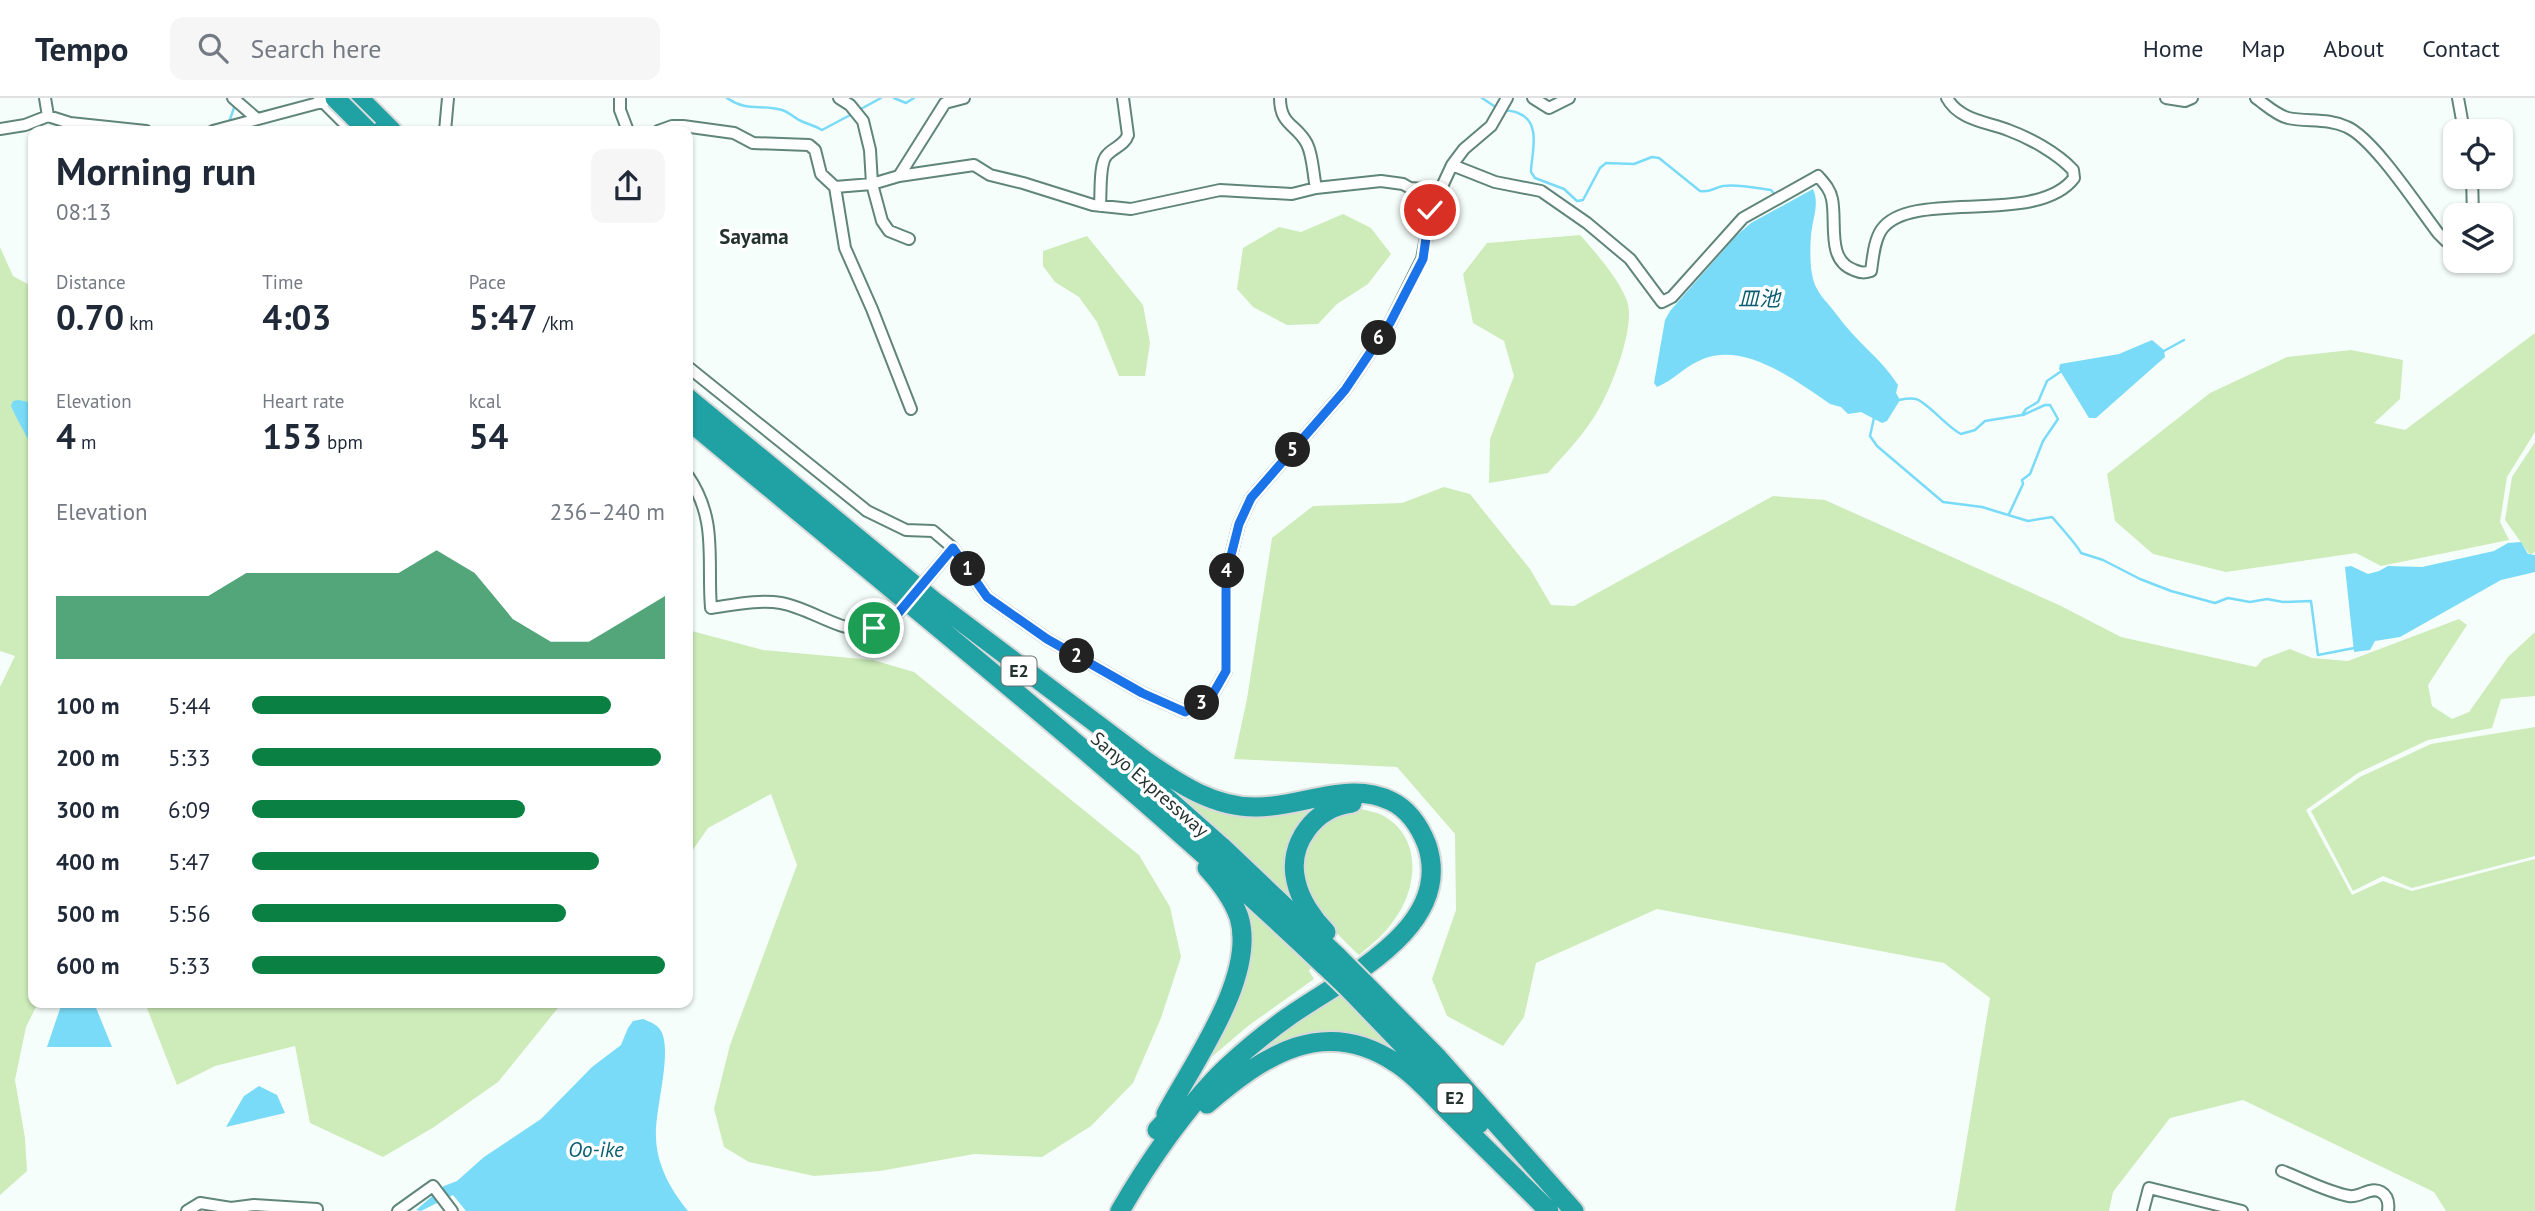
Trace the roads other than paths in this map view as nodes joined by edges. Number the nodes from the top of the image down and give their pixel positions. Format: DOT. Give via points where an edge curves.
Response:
graph roads {
  1 [pos="45,98"];
  2 [pos="353,98"];
  3 [pos="359,98"];
  4 [pos="448,98"];
  5 [pos="620,98"];
  6 [pos="839,98"];
  7 [pos="964,98"];
  8 [pos="1123,98"];
  9 [pos="1280,98"];
  10 [pos="1533,98"];
  11 [pos="1569,98"];
  12 [pos="1947,98"];
  13 [pos="2166,98"];
  14 [pos="2192,98"];
  15 [pos="2256,98"];
  16 [pos="2458,98"];
  17 [pos="325,99"];
  18 [pos="235,101"];
  19 [pos="1503,106"];
  20 [pos="48,116"];
  21 [pos="256,118"];
  22 [pos="2462,119"];
  23 [pos="25,125"];
  24 [pos="62,126"];
  25 [pos="231,126"];
  26 [pos="348,126"];
  27 [pos="361,126"];
  28 [pos="387,126"];
  29 [pos="445,126"];
  30 [pos="626,126"];
  31 [pos="693,127"];
  32 [pos="0,129"];
  33 [pos="1452,165"];
  34 [pos="900,176"];
  35 [pos="872,184"];
  36 [pos="835,187"];
  37 [pos="1316,188"];
  38 [pos="1439,190"];
  39 [pos="1100,206"];
  40 [pos="2443,238"];
  41 [pos="909,240"];
  42 [pos="693,371"];
  43 [pos="693,402"];
  44 [pos="911,409"];
  45 [pos="693,424"];
  46 [pos="693,487"];
  47 [pos="953,548"];
  48 [pos="938,604"];
  49 [pos="1176,829"];
  50 [pos="1336,959"];
  51 [pos="1356,986"];
  52 [pos="1161,1136"];
  53 [pos="2282,1171"];
  54 [pos="317,1209"];
  55 [pos="187,1211"];
  56 [pos="398,1211"];
  57 [pos="453,1211"];
  58 [pos="1108,1211"];
  59 [pos="1120,1211"];
  60 [pos="1549,1211"];
  61 [pos="1556,1211"];
  62 [pos="1574,1211"];
  63 [pos="2143,1211"];
  64 [pos="2242,1211"];
  65 [pos="2388,1211"];
  1 -- 20 [label="street"];
  2 -- 17 [label="street"];
  3 -- 28 [label="highway"];
  4 -- 29 [label="street"];
  5 -- 30 [label="street"];
  6 -- 35 [label="street" via="863,121"];
  7 -- 34 [label="street" via="945,103"];
  8 -- 39 [label="street" via="1128,135 1102,165"];
  9 -- 37 [label="street" via="1283,118 1308,146"];
  10 -- 11 [label="street" via="1549,108"];
  12 -- 33 [label="street" via="1970,118 2011,130 2052,153 2073,170 2074,178 2049,196 2002,206 1914,212 1892,220 1878,235 1871,271 1864,273 1839,259 1832,200 1818,176 1743,218 1672,297 1662,302 1630,259 1541,191 1495,182"];
  13 -- 14 [label="street"];
  15 -- 40 [label="street" via="2289,118 2331,122 2357,133"];
  16 -- 22 [label="street"];
  17 -- 21 [label="street"];
  17 -- 26 [label="street"];
  17 -- 27 [label="highway, bridge"];
  18 -- 21 [label="street"];
  19 -- 33 [label="street" via="1491,126"];
  20 -- 23 [label="street"];
  20 -- 24 [label="street"];
  21 -- 25 [label="street"];
  23 -- 24 [label="street"];
  23 -- 32 [label="street"];
  31 -- 36 [label="street" via="734,133 753,143 809,145 815,150 821,174"];
  33 -- 38 [label="street"];
  34 -- 35 [label="street"];
  34 -- 39 [label="street" via="974,165 990,176"];
  35 -- 36 [label="street"];
  35 -- 41 [label="street" via="889,232"];
  36 -- 44 [label="street" via="845,248"];
  37 -- 38 [label="street" via="1381,181"];
  37 -- 39 [label="street" via="1292,194 1220,190 1132,209"];
  38 -- 47 [label="street" via="1430,210 1423,259 1390,323 1345,390 1251,498 1239,524 1226,575 1226,671 1210,699 1185,712 1047,639 987,597"];
  42 -- 47 [label="street" via="867,510 906,530 933,531"];
  43 -- 48 [label="highway, Sanyo Expressway / E2"];
  45 -- 49 [label="highway, Sanyo Expressway / E2"];
  46 -- 47 [label="street, bridge" via="708,519 711,608 779,603 863,630 890,623"];
  48 -- 50 [label="highway, Sanyo Expressway / E2" via="1168,798"];
  48 -- 52 [label="highway" via="1146,761 1208,798 1256,807 1362,793 1406,811 1424,838 1431,871 1427,892 1407,930 1387,951 1288,1017 1226,1068"];
  49 -- 50 [label="highway, Sanyo Expressway / E2" via="1238,884"];
  49 -- 52 [label="highway" via="1225,891 1239,917 1242,948 1224,1011"];
  50 -- 51 [label="highway, Sanyo Expressway / E2, bridge"];
  50 -- 52 [label="highway" via="1296,881 1294,864 1311,823 1342,804 1370,804 1407,826 1420,854 1416,895 1398,926 1363,958 1253,1032 1219,1064"];
  51 -- 61 [label="highway, Sanyo Expressway / E2"];
  51 -- 62 [label="highway, Sanyo Expressway / E2" via="1438,1059"];
  52 -- 58 [label="highway"];
  52 -- 59 [label="highway"];
  52 -- 60 [label="highway" via="1271,1057 1302,1044 1345,1041 1364,1045 1399,1064"];
  53 -- 65 [label="street" via="2352,1197 2379,1191 2388,1201"];
  54 -- 55 [label="street" via="200,1203"];
  56 -- 57 [label="street" via="433,1186"];
  63 -- 64 [label="street" via="2148,1188"];
}
